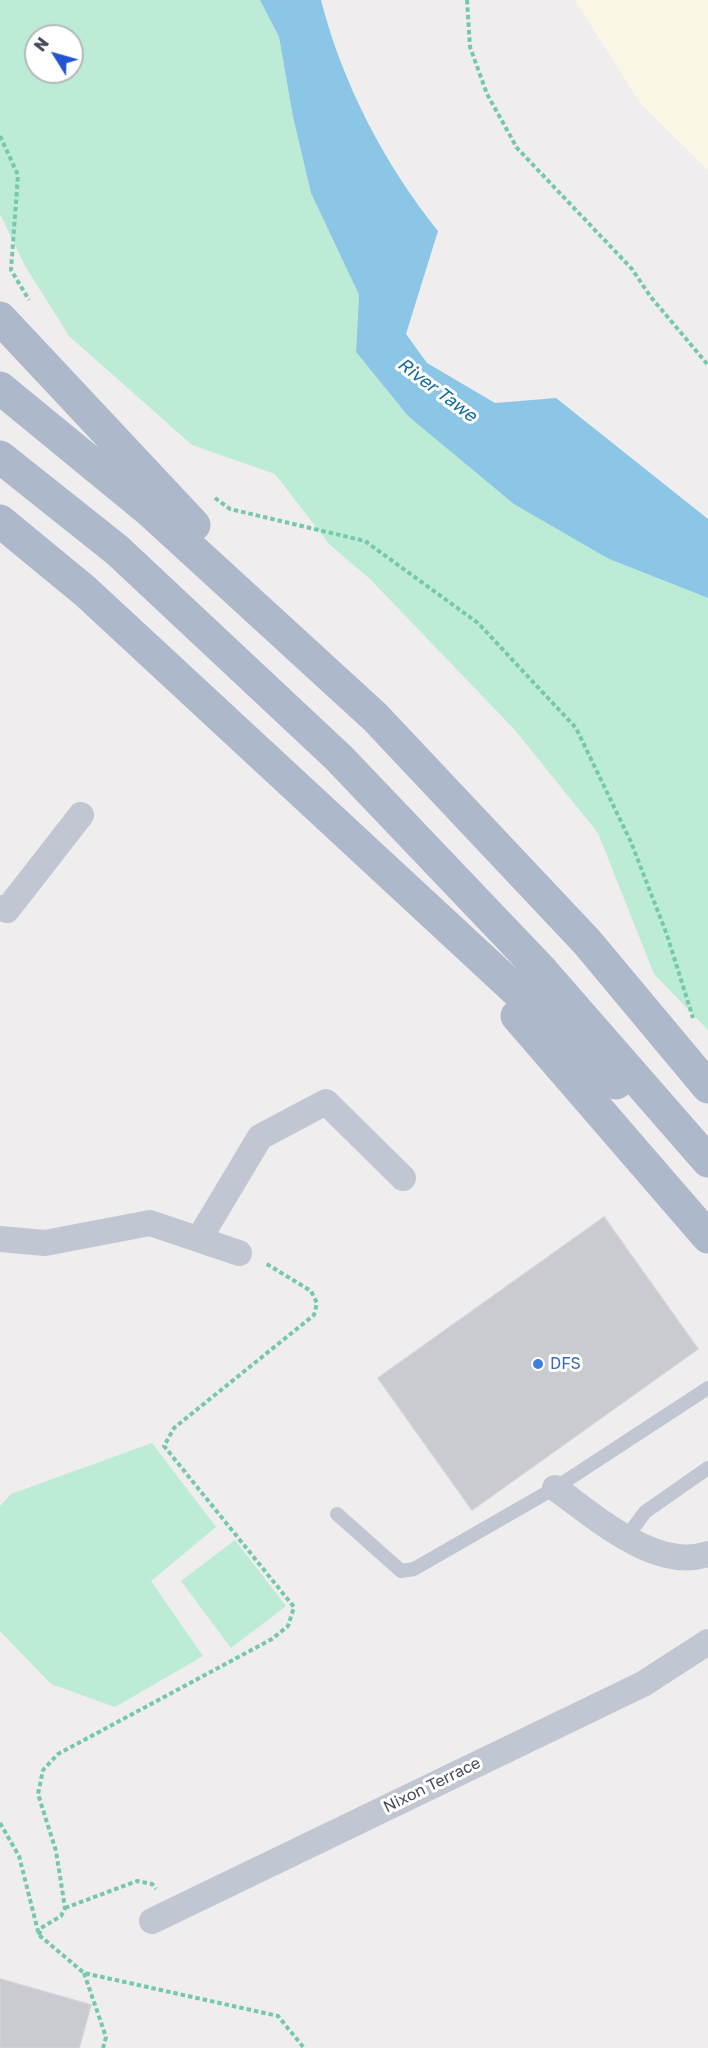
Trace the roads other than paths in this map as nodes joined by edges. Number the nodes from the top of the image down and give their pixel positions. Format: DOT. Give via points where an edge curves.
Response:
graph roads {
  1 [pos="0,318"];
  2 [pos="0,388"];
  3 [pos="0,457"];
  4 [pos="0,521"];
  5 [pos="375,717"];
  6 [pos="81,815"];
  7 [pos="414,897"];
  8 [pos="0,908"];
  9 [pos="708,1087"];
  10 [pos="708,1161"];
  11 [pos="708,1167"];
  12 [pos="402,1178"];
  13 [pos="708,1238"];
  14 [pos="0,1239"];
  15 [pos="199,1239"];
  16 [pos="239,1253"];
  17 [pos="708,1388"];
  18 [pos="708,1468"];
  19 [pos="555,1488"];
  20 [pos="337,1514"];
  21 [pos="626,1538"];
  22 [pos="708,1554"];
  23 [pos="708,1642"];
  24 [pos="163,1915"];
  1 -- 5 [label="main road"];
  2 -- 5 [label="main road" via="150,511"];
  3 -- 10 [label="main road" via="117,550 339,758 543,972"];
  4 -- 7 [label="main road" via="85,591"];
  5 -- 9 [label="main road" via="588,942"];
  6 -- 8 [label="street" via="7,910"];
  7 -- 11 [label="main road"];
  7 -- 13 [label="main road"];
  12 -- 15 [label="street" via="326,1102 260,1137"];
  14 -- 15 [label="street" via="45,1243 150,1223"];
  15 -- 16 [label="street"];
  17 -- 19 [label="lane"];
  18 -- 21 [label="lane" via="645,1512"];
  19 -- 20 [label="lane" via="407,1571 401,1571"];
  19 -- 21 [label="street"];
  21 -- 22 [label="street" via="663,1555"];
  23 -- 24 [label="street, Nixon Terrace" via="643,1684"];
}
